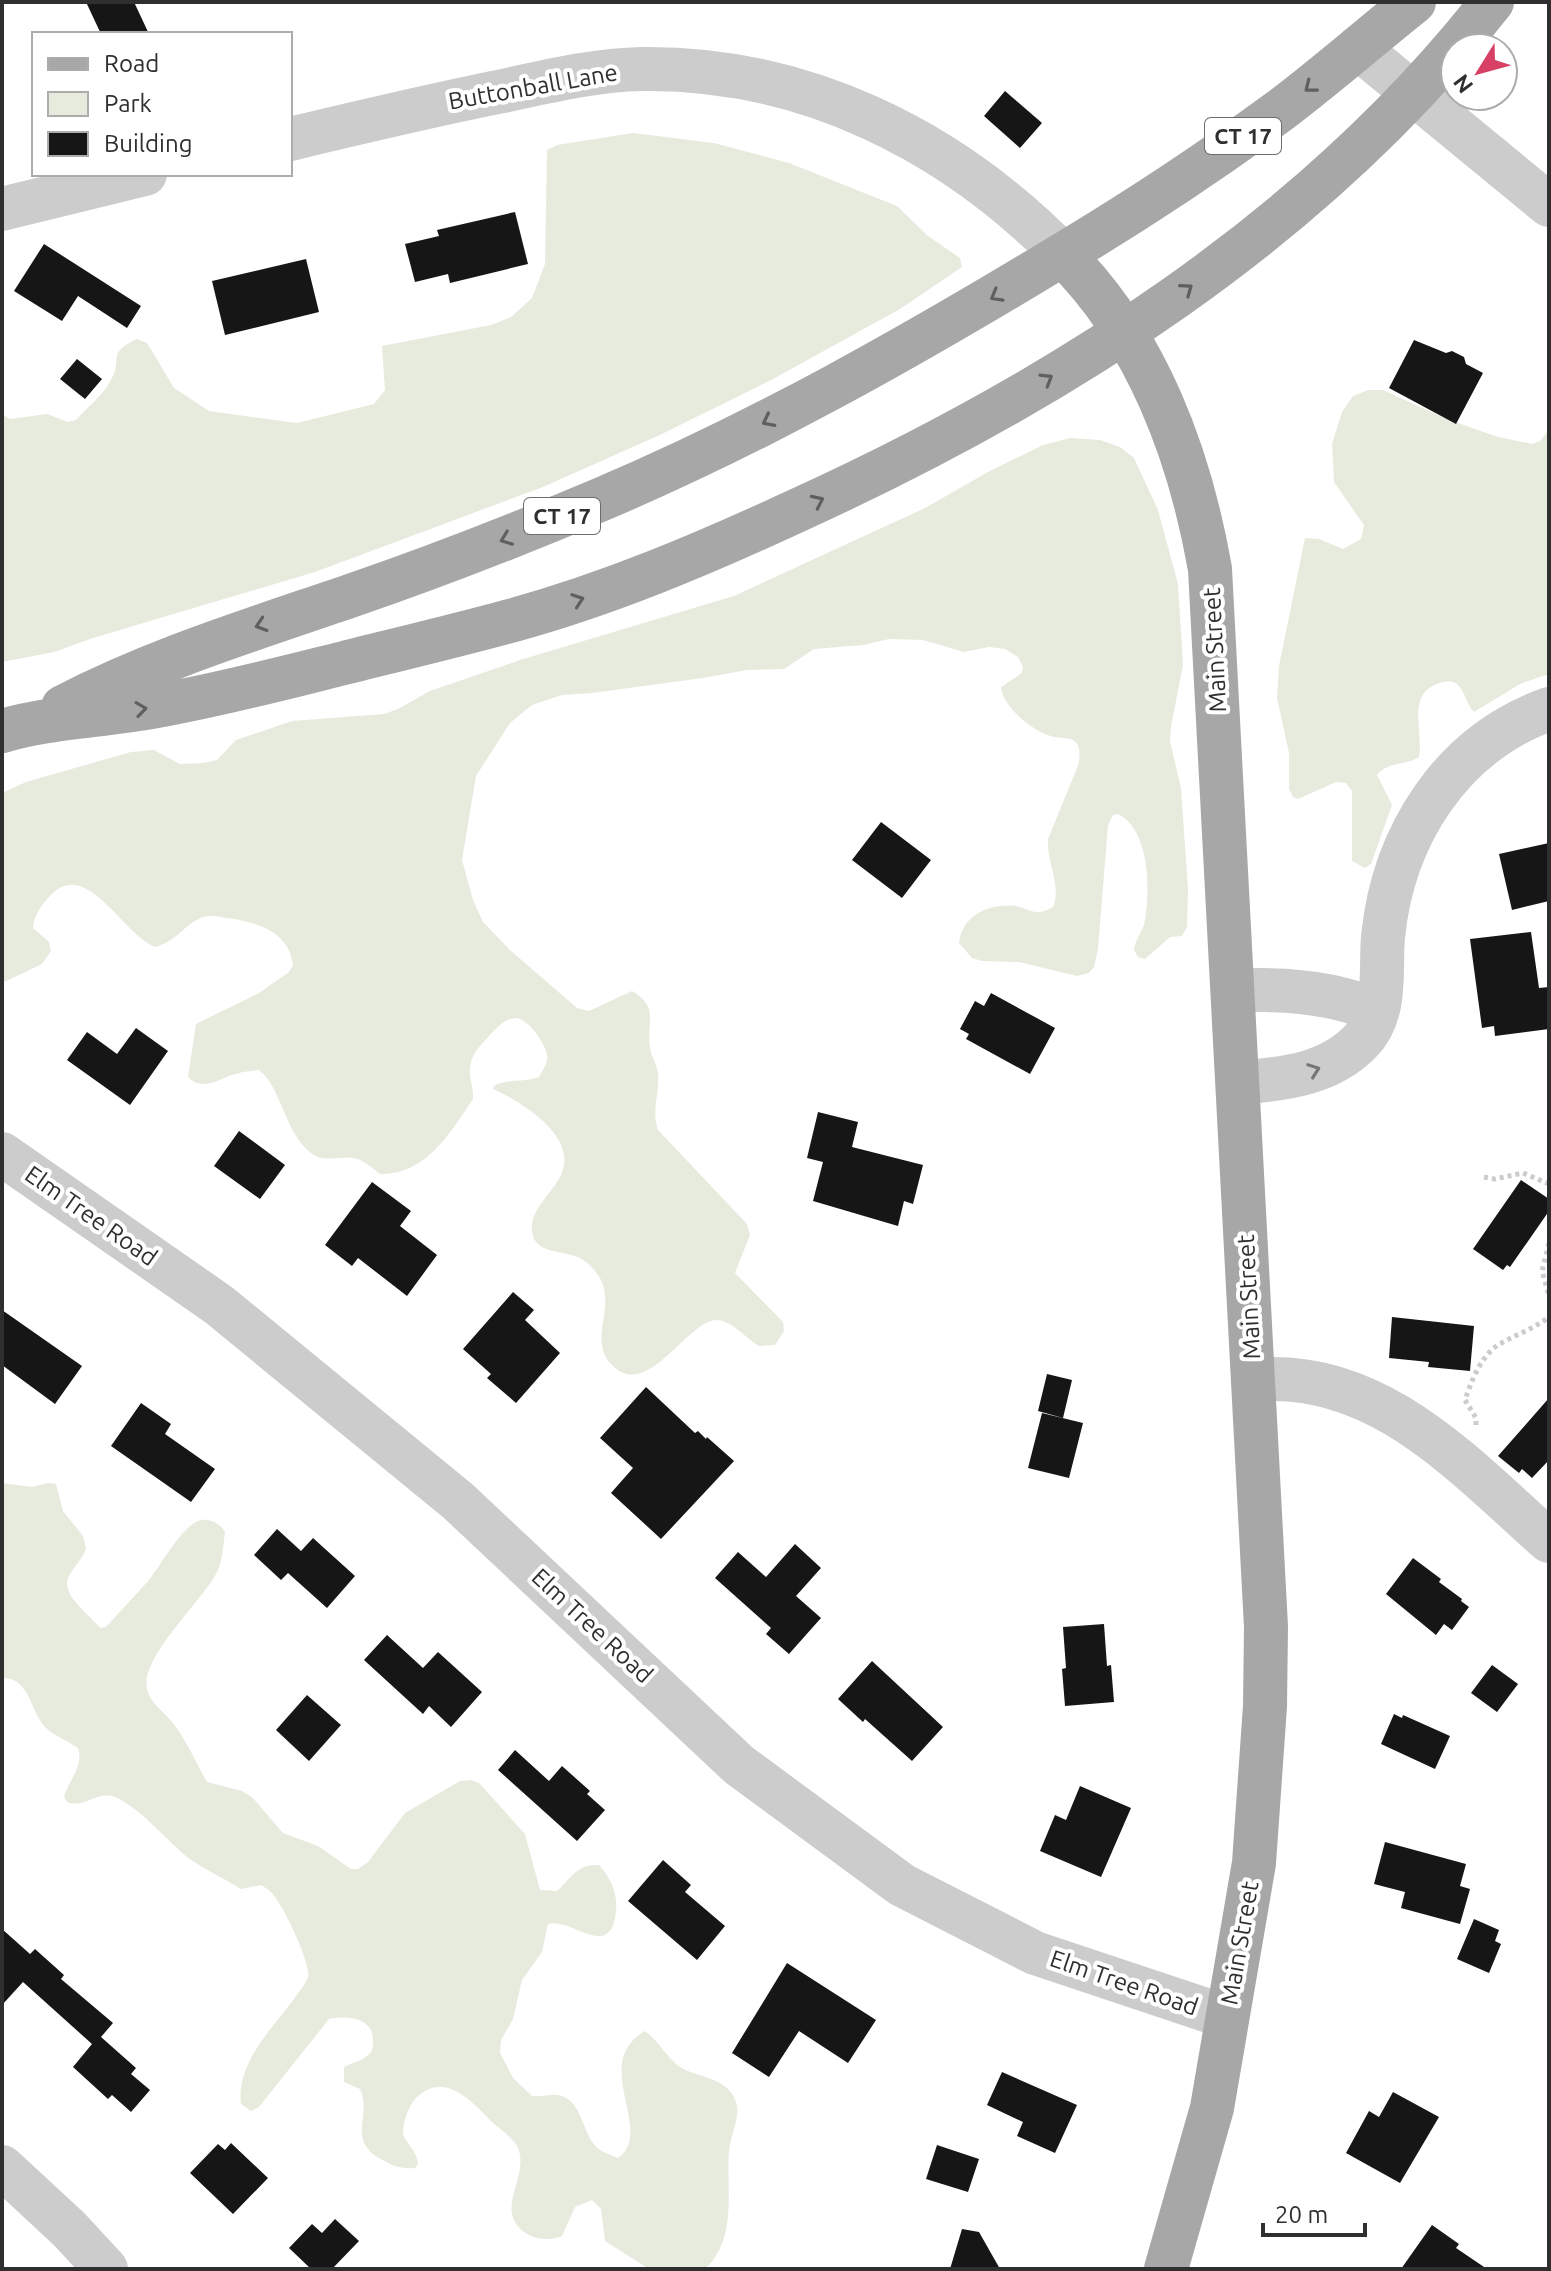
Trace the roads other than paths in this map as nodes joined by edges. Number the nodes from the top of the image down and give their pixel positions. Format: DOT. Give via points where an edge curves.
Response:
graph roads {
  1 [pos="1414,2"];
  2 [pos="1492,2"];
  3 [pos="1358,48"];
  4 [pos="1411,93"];
  5 [pos="292,139"];
  6 [pos="137,176"];
  7 [pos="1549,205"];
  8 [pos="2,209"];
  9 [pos="1063,255"];
  10 [pos="1123,333"];
  11 [pos="1549,709"];
  12 [pos="19,726"];
  13 [pos="1233,991"];
  14 [pos="1377,1011"];
  15 [pos="1238,1083"];
  16 [pos="2,1154"];
  17 [pos="1253,1380"];
  18 [pos="1549,1541"];
  19 [pos="1227,2017"];
  20 [pos="2,2167"];
  21 [pos="106,2269"];
  22 [pos="1166,2269"];
  1 -- 3 [label="main road, CT 17"];
  2 -- 4 [label="main road, CT 17"];
  3 -- 4 [label="street"];
  3 -- 9 [label="main road, CT 17, one-way" via="1279,111"];
  4 -- 7 [label="street"];
  10 -- 4 [label="main road, CT 17, one-way" via="1276,220"];
  5 -- 9 [label="street, Buttonball Lane" via="577,75 640,69 708,72 828,99 920,141 1000,196"];
  6 -- 8 [label="street"];
  9 -- 10 [label="main road, Main Street"];
  9 -- 12 [label="main road, CT 17, one-way" via="819,395 649,478 434,566 201,645"];
  12 -- 10 [label="main road, CT 17, one-way" via="217,694 511,621 621,585 848,487"];
  10 -- 13 [label="main road, Main Street" via="1173,428 1208,557"];
  11 -- 14 [label="street" via="1477,749 1425,807 1390,895"];
  13 -- 14 [label="street" via="1339,998"];
  13 -- 15 [label="main road, Main Street"];
  15 -- 14 [label="street, one-way" via="1296,1076 1333,1062 1363,1039"];
  15 -- 17 [label="main road, Main Street"];
  16 -- 19 [label="street, Elm Tree Road" via="219,1305 458,1501 739,1765 902,1885 1035,1953"];
  17 -- 18 [label="street" via="1335,1388 1399,1415 1428,1434"];
  17 -- 19 [label="main road, Main Street" via="1265,1706 1254,1863"];
  19 -- 22 [label="main road, Main Street" via="1212,2108"];
  20 -- 21 [label="street"];
}
